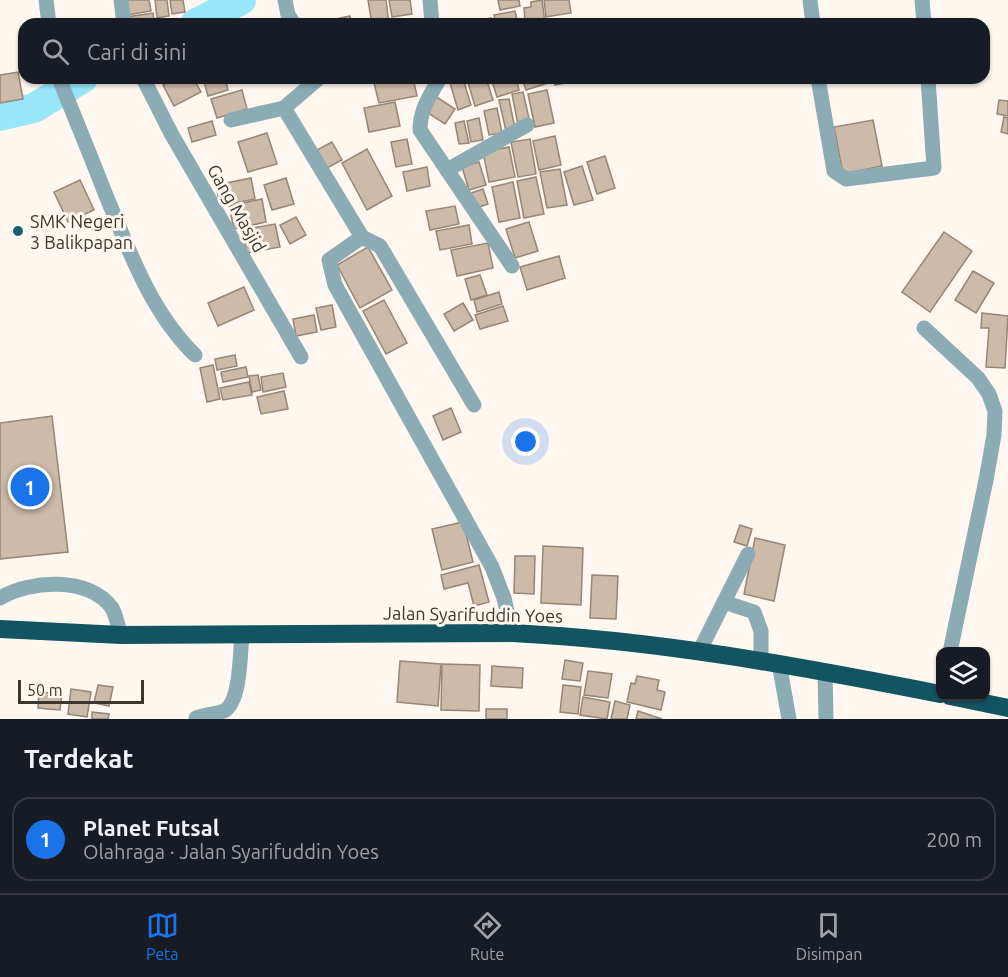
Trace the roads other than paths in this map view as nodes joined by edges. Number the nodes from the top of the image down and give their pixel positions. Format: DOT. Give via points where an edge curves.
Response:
graph roads {
  1 [pos="46,0"];
  2 [pos="121,0"];
  3 [pos="430,0"];
  4 [pos="810,0"];
  5 [pos="922,0"];
  6 [pos="48,18"];
  7 [pos="123,18"];
  8 [pos="432,18"];
  9 [pos="812,18"];
  10 [pos="924,18"];
  11 [pos="61,84"];
  12 [pos="146,84"];
  13 [pos="312,84"];
  14 [pos="436,84"];
  15 [pos="819,84"];
  16 [pos="928,84"];
  17 [pos="284,108"];
  18 [pos="231,120"];
  19 [pos="527,126"];
  20 [pos="447,170"];
  21 [pos="362,237"];
  22 [pos="512,266"];
  23 [pos="924,328"];
  24 [pos="195,355"];
  25 [pos="301,357"];
  26 [pos="474,405"];
  27 [pos="748,554"];
  28 [pos="0,598"];
  29 [pos="724,602"];
  30 [pos="0,629"];
  31 [pos="512,633"];
  32 [pos="121,634"];
  33 [pos="242,634"];
  34 [pos="951,647"];
  35 [pos="700,650"];
  36 [pos="770,662"];
  37 [pos="825,671"];
  38 [pos="936,693"];
  39 [pos="974,701"];
  40 [pos="1008,708"];
  41 [pos="195,718"];
  42 [pos="789,719"];
  43 [pos="826,719"];
  1 -- 6 [label="street"];
  2 -- 7 [label="street"];
  3 -- 8 [label="street"];
  4 -- 9 [label="street"];
  5 -- 10 [label="street"];
  11 -- 24 [label="street" via="135,266 178,339"];
  12 -- 25 [label="street, Gang Masjid"];
  13 -- 17 [label="street"];
  14 -- 20 [label="street" via="424,105 420,130"];
  15 -- 16 [label="street" via="834,171 846,179 934,168"];
  17 -- 18 [label="street"];
  17 -- 21 [label="street"];
  19 -- 20 [label="street"];
  20 -- 22 [label="street"];
  21 -- 26 [label="street" via="380,246"];
  21 -- 31 [label="street" via="329,260 335,285 492,567"];
  23 -- 34 [label="street" via="978,378 994,411 986,480"];
  27 -- 29 [label="street"];
  28 -- 32 [label="street" via="11,591 42,584 74,586 97,595 112,609"];
  29 -- 35 [label="street"];
  29 -- 36 [label="street" via="754,612"];
  30 -- 32 [label="highway, Jalan Syarifuddin Yoes"];
  31 -- 33 [label="highway, Jalan Syarifuddin Yoes"];
  31 -- 35 [label="highway, Jalan Syarifuddin Yoes"];
  32 -- 33 [label="highway, Jalan Syarifuddin Yoes"];
  33 -- 41 [label="street" via="236,695 231,705 224,711"];
  35 -- 36 [label="highway, Jalan Syarifuddin Yoes"];
  36 -- 37 [label="highway, Jalan Syarifuddin Yoes"];
  36 -- 42 [label="street"];
  37 -- 38 [label="highway, Jalan Syarifuddin Yoes"];
  37 -- 43 [label="street"];
  39 -- 40 [label="highway"];
}
